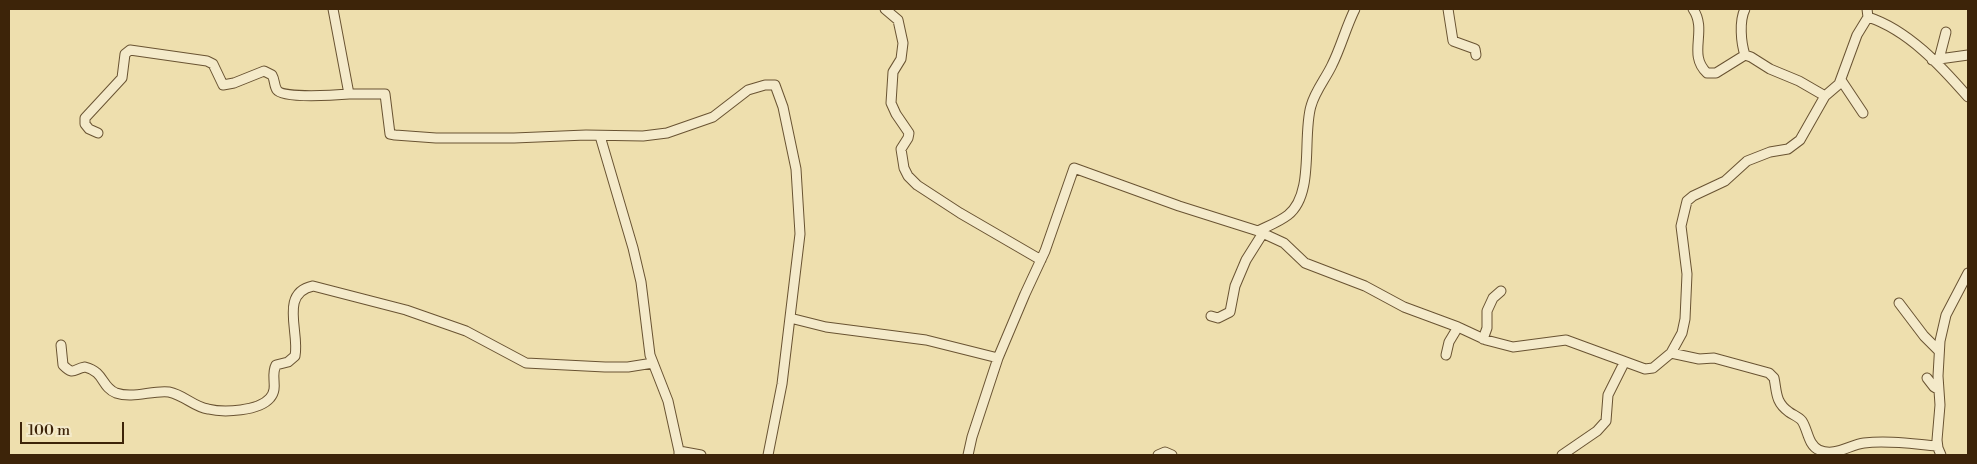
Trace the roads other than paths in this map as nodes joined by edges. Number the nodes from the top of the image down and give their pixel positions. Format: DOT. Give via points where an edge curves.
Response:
graph roads {
  1 [pos="333,9"];
  2 [pos="885,9"];
  3 [pos="1355,9"];
  4 [pos="1448,9"];
  5 [pos="1693,9"];
  6 [pos="1745,9"];
  7 [pos="1868,13"];
  8 [pos="1946,32"];
  9 [pos="1476,55"];
  10 [pos="1745,55"];
  11 [pos="1968,55"];
  12 [pos="1936,60"];
  13 [pos="1840,80"];
  14 [pos="349,94"];
  15 [pos="1825,96"];
  16 [pos="1968,97"];
  17 [pos="1863,113"];
  18 [pos="98,133"];
  19 [pos="600,136"];
  20 [pos="1260,232"];
  21 [pos="1041,260"];
  22 [pos="1968,273"];
  23 [pos="1501,291"];
  24 [pos="1899,303"];
  25 [pos="1211,316"];
  26 [pos="790,318"];
  27 [pos="1458,327"];
  28 [pos="1483,339"];
  29 [pos="61,345"];
  30 [pos="1939,351"];
  31 [pos="1671,354"];
  32 [pos="1446,355"];
  33 [pos="998,358"];
  34 [pos="653,363"];
  35 [pos="1624,363"];
  36 [pos="1926,378"];
  37 [pos="1939,390"];
  38 [pos="1939,451"];
  39 [pos="679,453"];
  40 [pos="1820,453"];
  41 [pos="701,455"];
  42 [pos="768,455"];
  43 [pos="968,455"];
  44 [pos="1158,455"];
  45 [pos="1172,455"];
  46 [pos="1562,455"];
  1 -- 14 [label="street"];
  2 -- 21 [label="street" via="898,20 902,37 901,59 892,72 891,100 909,133 900,149 908,176 960,213"];
  3 -- 20 [label="street" via="1332,65 1311,104 1305,183 1299,200 1289,214"];
  4 -- 9 [label="street" via="1453,41 1476,49"];
  5 -- 10 [label="street" via="1700,24 1697,56 1701,68 1707,73 1716,73"];
  6 -- 10 [label="street" via="1741,19"];
  7 -- 12 [label="street" via="1889,24"];
  7 -- 13 [label="street"];
  8 -- 12 [label="street"];
  10 -- 15 [label="street"];
  11 -- 12 [label="street"];
  12 -- 16 [label="street"];
  13 -- 15 [label="street"];
  13 -- 17 [label="street"];
  14 -- 18 [label="street" via="314,96 281,93 272,75 264,71 223,85 213,64 207,61 132,49 125,54 122,78 86,118 84,124"];
  14 -- 19 [label="street" via="385,94 390,134 395,135 469,138"];
  15 -- 31 [label="street" via="1806,132 1794,146 1747,161 1725,181 1687,201 1681,226 1687,274 1685,319"];
  19 -- 26 [label="street" via="668,133 713,116 748,90 775,85 796,169 801,218"];
  19 -- 34 [label="street" via="641,282"];
  20 -- 21 [label="street" via="1074,168"];
  20 -- 25 [label="street" via="1235,286 1230,312 1218,318"];
  20 -- 27 [label="street" via="1289,247 1305,263"];
  21 -- 33 [label="street"];
  22 -- 30 [label="street" via="1946,315"];
  23 -- 28 [label="street" via="1492,298 1487,311"];
  24 -- 30 [label="street"];
  26 -- 33 [label="street" via="826,327 926,340"];
  26 -- 42 [label="street" via="782,384"];
  27 -- 28 [label="street"];
  27 -- 32 [label="street"];
  28 -- 35 [label="street" via="1514,347 1566,340"];
  29 -- 34 [label="street" via="63,365 69,371 85,367 93,370 106,386 119,394 169,392 208,410 248,409 271,397 276,365 295,356 294,302 301,290 313,286 406,310 466,331 526,362 605,367"];
  30 -- 37 [label="street"];
  31 -- 35 [label="street" via="1649,369"];
  31 -- 40 [label="street" via="1714,358 1772,374 1780,402 1800,419"];
  33 -- 43 [label="street"];
  34 -- 39 [label="street" via="668,401"];
  35 -- 46 [label="street" via="1608,395 1606,421"];
  36 -- 37 [label="street"];
  37 -- 38 [label="street"];
  38 -- 40 [label="street" via="1885,442"];
  39 -- 41 [label="street"];
  44 -- 45 [label="street" via="1163,452"];
}
